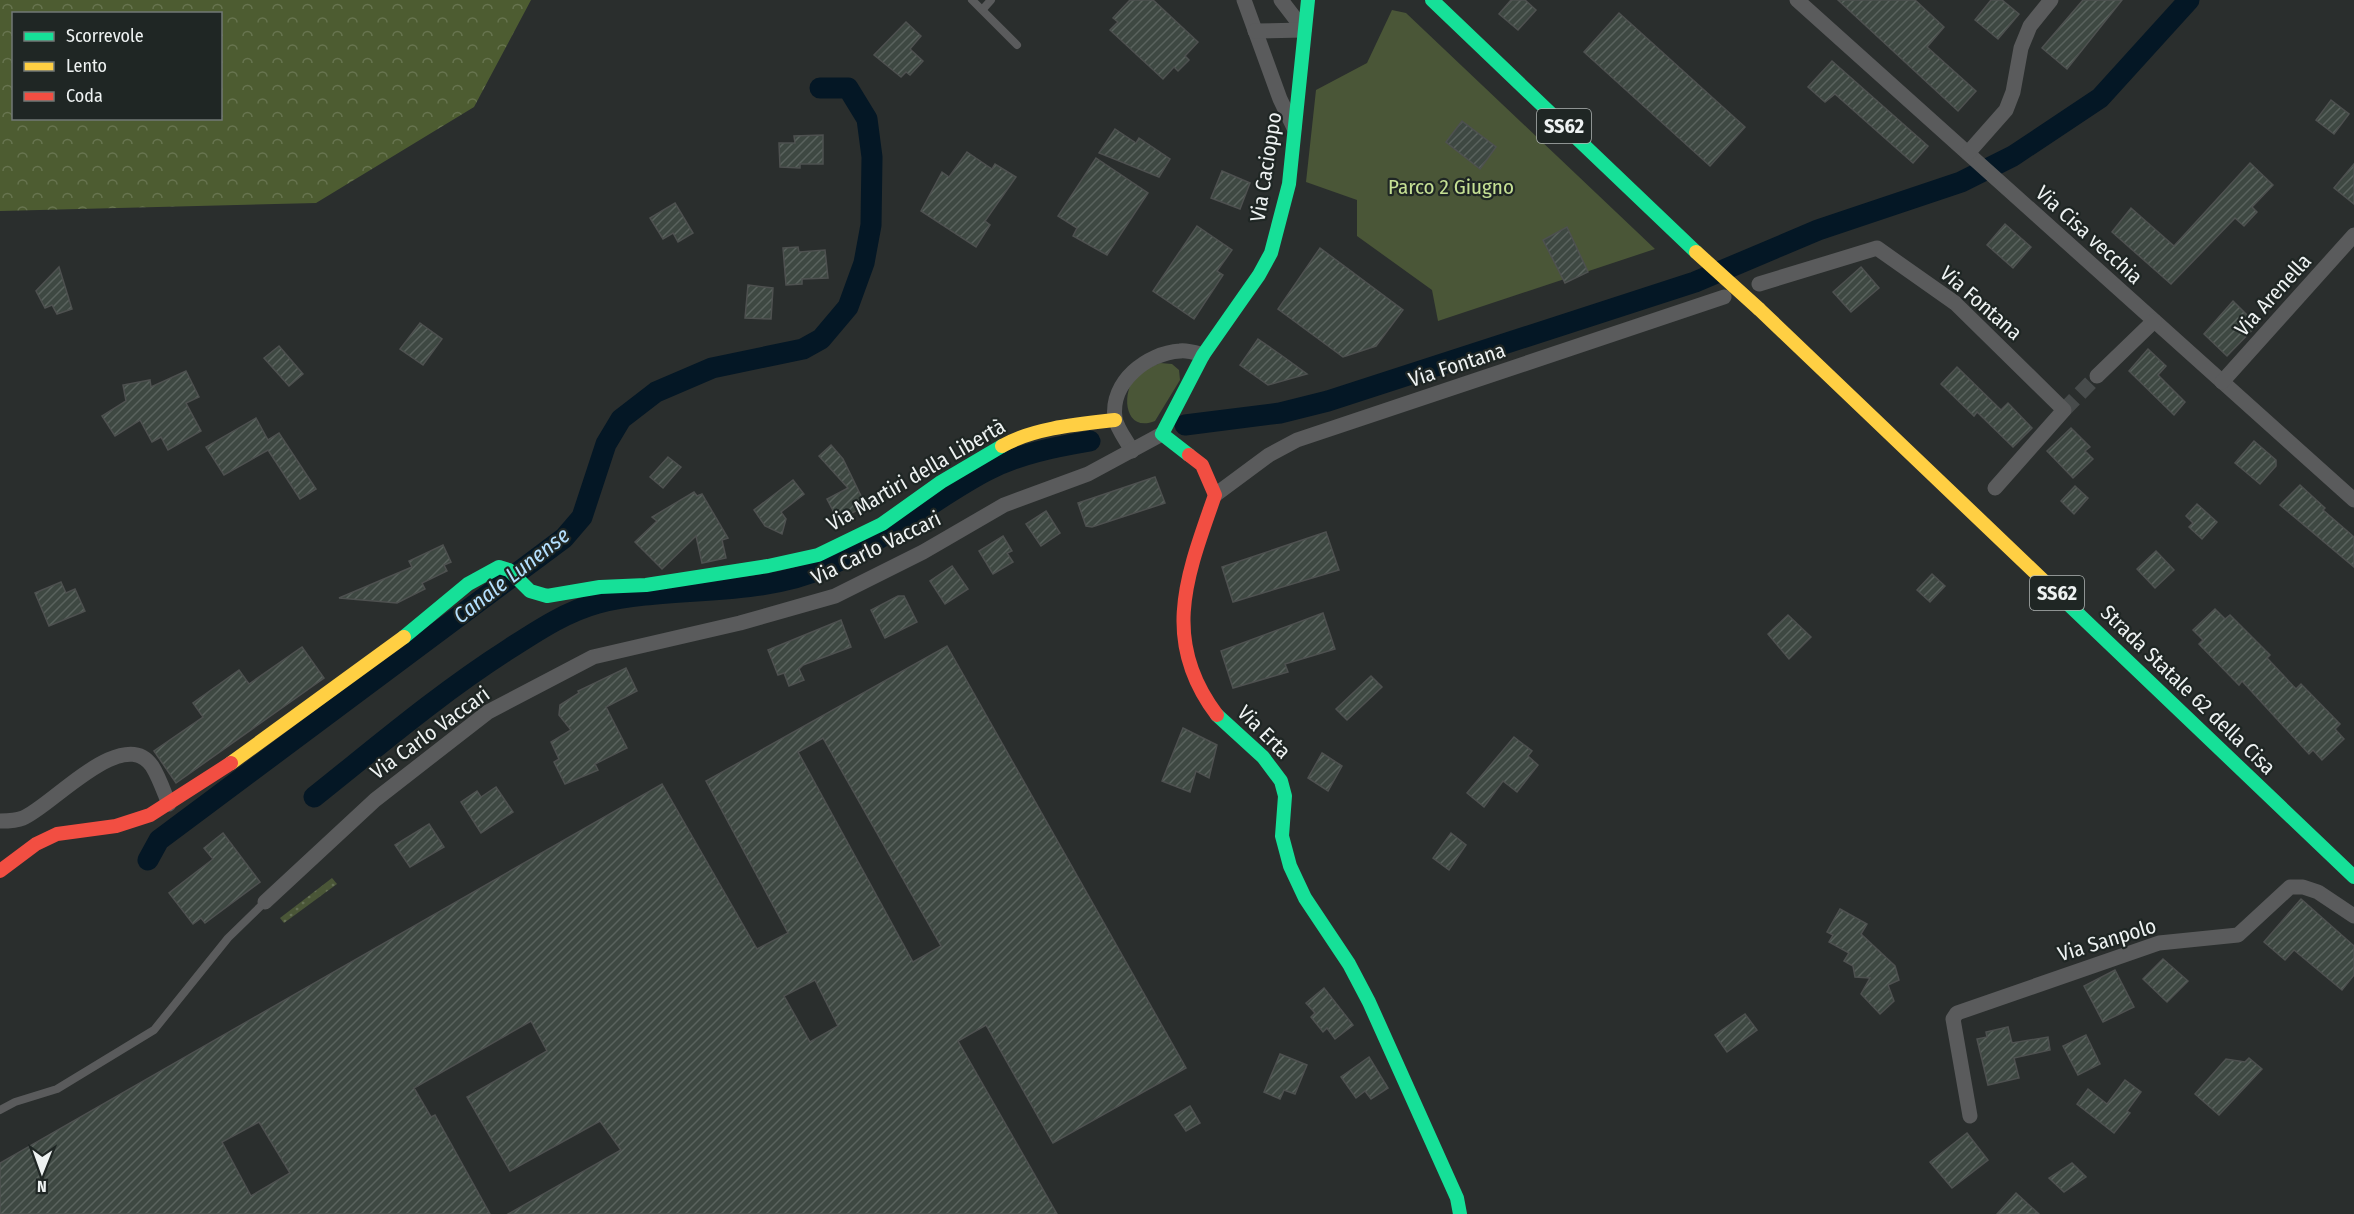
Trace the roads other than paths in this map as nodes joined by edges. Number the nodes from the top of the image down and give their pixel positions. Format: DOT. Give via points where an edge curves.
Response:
graph roads {
  1 [pos="972,0"];
  2 [pos="991,0"];
  3 [pos="1244,0"];
  4 [pos="1281,0"];
  5 [pos="1308,0"];
  6 [pos="1432,0"];
  7 [pos="1797,0"];
  8 [pos="2051,0"];
  9 [pos="983,9"];
  10 [pos="1304,30"];
  11 [pos="1255,31"];
  12 [pos="1017,45"];
  13 [pos="1294,129"];
  14 [pos="1973,158"];
  15 [pos="2354,235"];
  16 [pos="1759,284"];
  17 [pos="1724,297"];
  18 [pos="2154,321"];
  19 [pos="1203,354"];
  20 [pos="2097,376"];
  21 [pos="2222,382"];
  22 [pos="1115,420"];
  23 [pos="1162,434"];
  24 [pos="1132,451"];
  25 [pos="1995,488"];
  26 [pos="1215,495"];
  27 [pos="2354,500"];
  28 [pos="169,804"];
  29 [pos="0,820"];
  30 [pos="0,871"];
  31 [pos="2354,877"];
  32 [pos="265,902"];
  33 [pos="2354,916"];
  34 [pos="0,1110"];
  35 [pos="1970,1116"];
  36 [pos="1460,1214"];
  1 -- 9 [label="lane"];
  2 -- 9 [label="lane"];
  3 -- 11 [label="street"];
  4 -- 10 [label="street"];
  5 -- 10 [label="street, Via Cacioppo"];
  6 -- 31 [label="street, Strada Statale 62 della Cisa / SS62, bridge"];
  7 -- 14 [label="street, Via Cisa vecchia"];
  8 -- 14 [label="street" via="2025,37 2006,110"];
  9 -- 12 [label="lane"];
  10 -- 11 [label="street"];
  10 -- 13 [label="street, Via Cacioppo"];
  11 -- 13 [label="street"];
  13 -- 19 [label="street, Via Cacioppo" via="1285,207 1271,253"];
  14 -- 18 [label="street, Via Cisa vecchia"];
  15 -- 21 [label="street, Via Arenella"];
  16 -- 25 [label="street, Via Fontana" via="1877,248 1955,303 2064,410"];
  17 -- 26 [label="street, Via Fontana" via="1297,440 1269,455"];
  18 -- 20 [label="street"];
  18 -- 21 [label="street, Via Cisa vecchia"];
  19 -- 22 [label="street" via="1180,351 1138,366 1115,402"];
  19 -- 23 [label="street"];
  21 -- 27 [label="street, Via Cisa vecchia"];
  22 -- 24 [label="street"];
  22 -- 28 [label="street, Via Martiri della Libertà" via="1014,439 941,482 882,524 818,555 768,566 558,596 527,589 509,570 499,567 483,573 416,628"];
  23 -- 24 [label="street, Via Carlo Vaccari"];
  23 -- 26 [label="street" via="1202,465"];
  24 -- 32 [label="street, Via Carlo Vaccari" via="1088,474 1004,505 835,596 593,657 488,712 375,800"];
  26 -- 36 [label="street, Via Erta" via="1183,599 1186,662 1197,690 1281,780 1285,797 1282,845 1300,889 1354,973 1407,1083 1457,1198"];
  28 -- 29 [label="street" via="152,766 137,756 124,755 98,764 23,818"];
  28 -- 30 [label="street" via="116,826 57,834 36,844"];
  32 -- 34 [label="lane, Via Carlo Vaccari" via="228,938 154,1030 57,1089"];
  33 -- 35 [label="street, Via Sanpolo" via="2318,892 2303,886 2290,887 2238,935 2151,946 1957,1013 1953,1018"];
}
